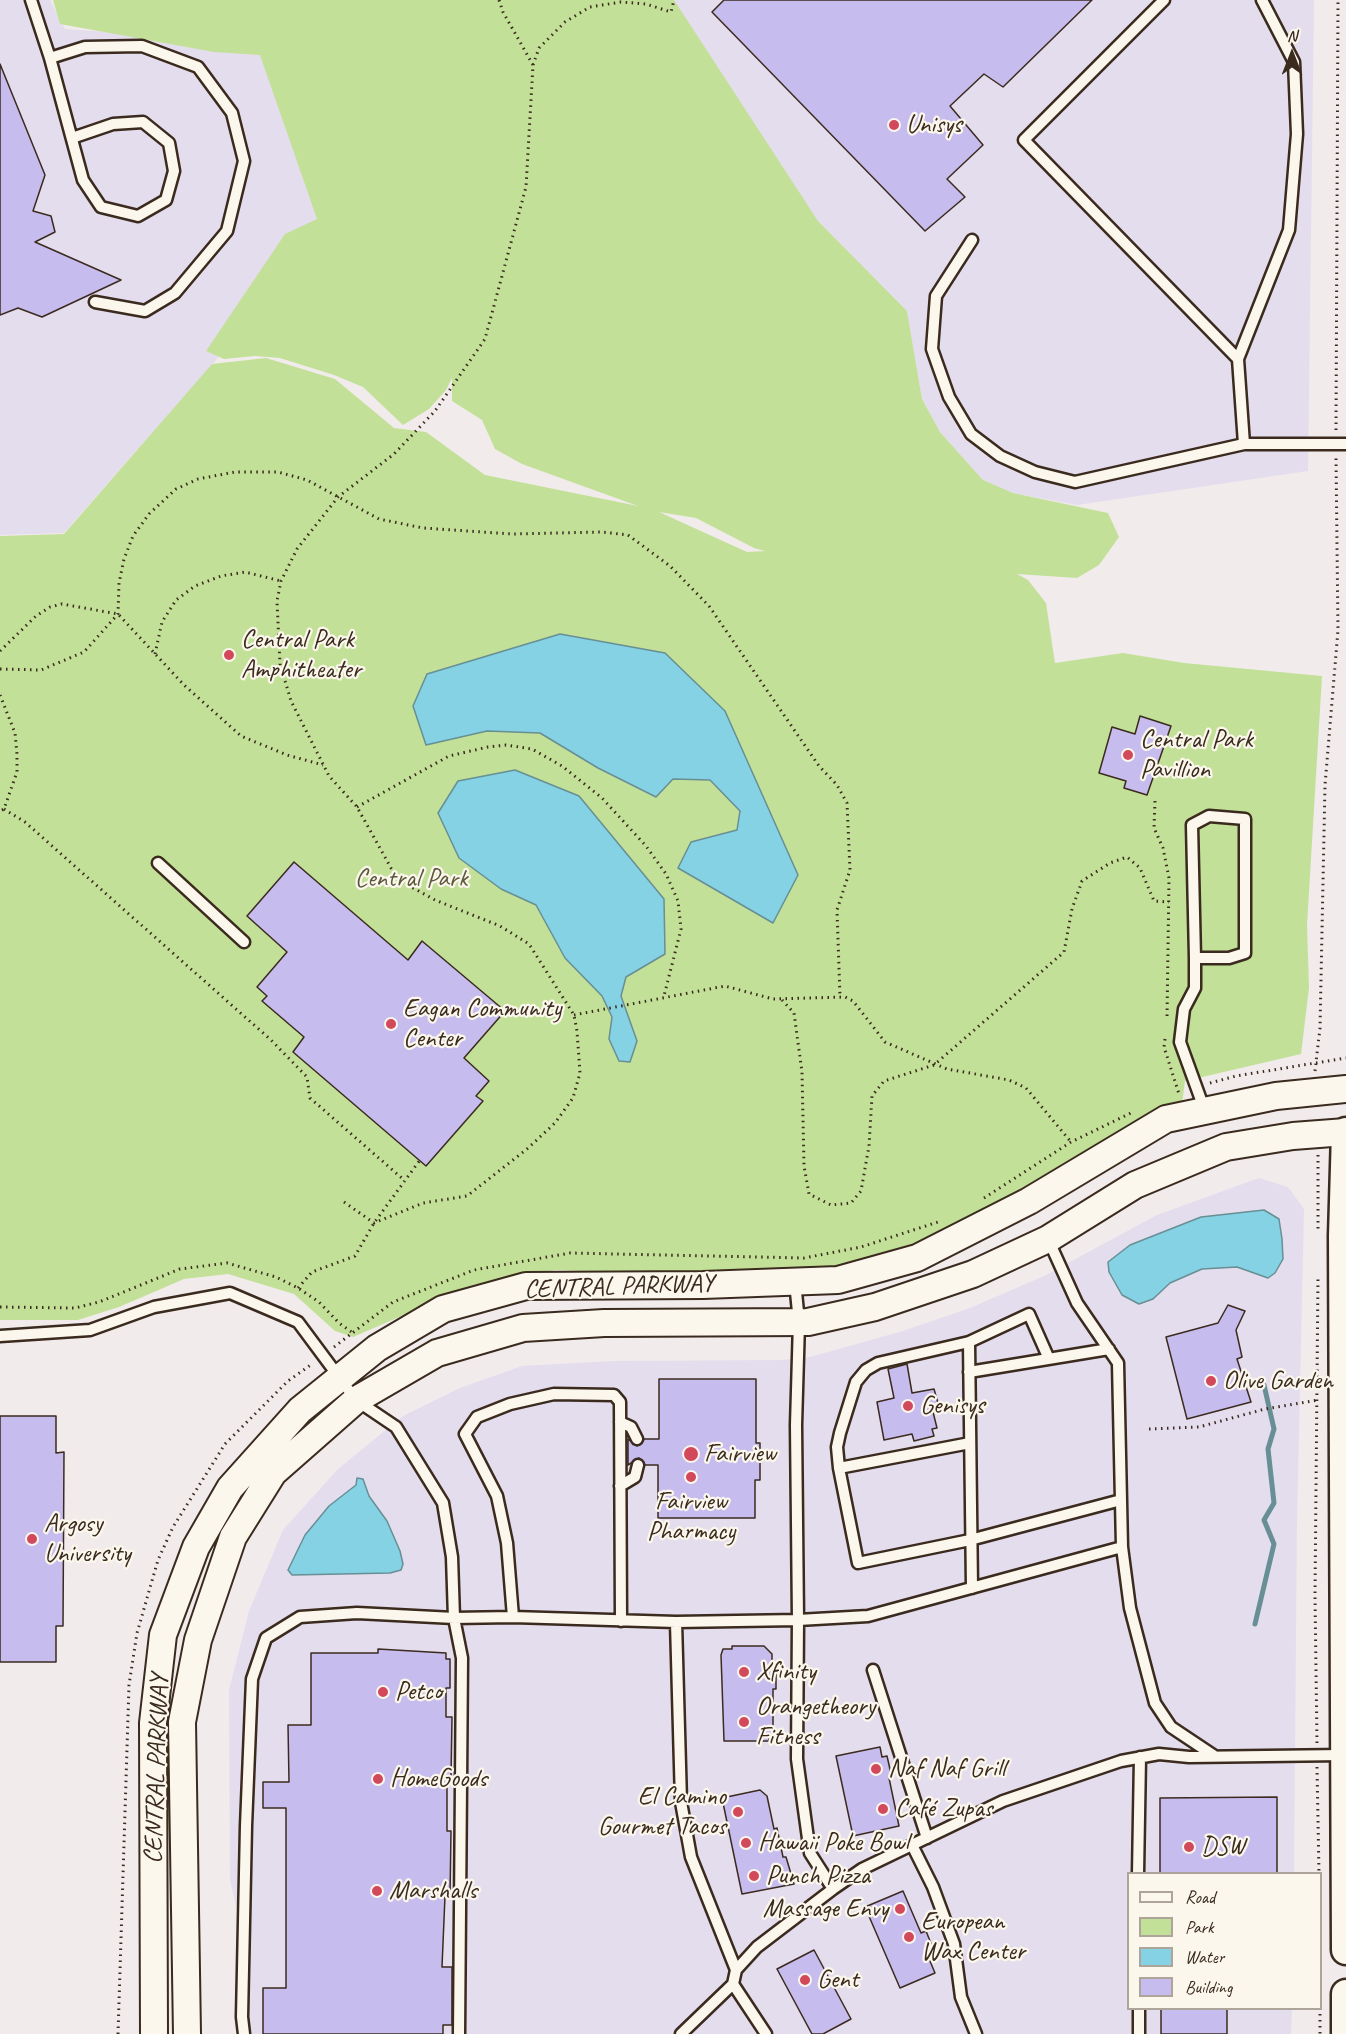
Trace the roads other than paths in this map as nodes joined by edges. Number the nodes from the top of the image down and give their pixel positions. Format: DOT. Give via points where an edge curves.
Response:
graph roads {
  1 [pos="31,0"];
  2 [pos="1164,0"];
  3 [pos="1262,0"];
  4 [pos="50,58"];
  5 [pos="72,138"];
  6 [pos="972,240"];
  7 [pos="95,302"];
  8 [pos="1238,359"];
  9 [pos="1244,444"];
  10 [pos="1341,444"];
  11 [pos="158,863"];
  12 [pos="244,942"];
  13 [pos="1195,958"];
  14 [pos="1346,1089"];
  15 [pos="1205,1111"];
  16 [pos="1346,1132"];
  17 [pos="1048,1239"];
  18 [pos="795,1282"];
  19 [pos="799,1322"];
  20 [pos="0,1336"];
  21 [pos="969,1342"];
  22 [pos="1108,1349"];
  23 [pos="1049,1359"];
  24 [pos="969,1372"];
  25 [pos="339,1378"];
  26 [pos="1345,1381"];
  27 [pos="356,1400"];
  28 [pos="620,1422"];
  29 [pos="637,1439"];
  30 [pos="970,1443"];
  31 [pos="638,1465"];
  32 [pos="839,1468"];
  33 [pos="620,1486"];
  34 [pos="1121,1500"];
  35 [pos="970,1540"];
  36 [pos="1122,1547"];
  37 [pos="972,1588"];
  38 [pos="513,1617"];
  39 [pos="454,1618"];
  40 [pos="798,1620"];
  41 [pos="621,1621"];
  42 [pos="676,1622"];
  43 [pos="873,1670"];
  44 [pos="1213,1755"];
  45 [pos="1336,1755"];
  46 [pos="1140,1757"];
  47 [pos="927,1838"];
  48 [pos="912,1845"];
  49 [pos="1138,1872"];
  50 [pos="833,1889"];
  51 [pos="1346,1950"];
  52 [pos="736,1970"];
  53 [pos="733,1984"];
  54 [pos="1346,1994"];
  55 [pos="1139,2010"];
  56 [pos="154,2034"];
  57 [pos="188,2034"];
  58 [pos="244,2034"];
  59 [pos="459,2034"];
  60 [pos="681,2034"];
  61 [pos="766,2034"];
  62 [pos="976,2034"];
  63 [pos="1139,2034"];
  64 [pos="1346,2034"];
  1 -- 4 [label="lane"];
  2 -- 8 [label="lane" via="1024,140"];
  3 -- 8 [label="lane" via="1294,62 1296,134 1289,230"];
  4 -- 5 [label="lane"];
  4 -- 7 [label="lane" via="85,47 142,46 198,67 232,113 244,161 227,231 175,293 145,311"];
  5 -- 5 [label="lane" via="83,180 101,207 138,216 166,200 174,171 169,143 143,122 113,124"];
  6 -- 9 [label="lane" via="936,296 932,349 948,397 971,434 1009,460 1035,472 1075,482"];
  8 -- 9 [label="lane"];
  9 -- 10 [label="lane"];
  11 -- 12 [label="lane"];
  13 -- 13 [label="lane" via="1229,958 1245,953 1245,819 1209,816 1192,825"];
  13 -- 15 [label="lane" via="1195,988 1184,1009 1180,1042"];
  14 -- 15 [label="street, CENTRAL PARKWAY" via="1316,1090"];
  15 -- 18 [label="street, CENTRAL PARKWAY" via="1166,1119 1029,1201 917,1257 838,1281"];
  16 -- 17 [label="street, CENTRAL PARKWAY" via="1226,1147 1136,1185"];
  16 -- 26 [label="main road"];
  17 -- 19 [label="street, CENTRAL PARKWAY" via="973,1274 875,1307"];
  17 -- 22 [label="lane" via="1077,1303"];
  18 -- 19 [label="lane"];
  18 -- 25 [label="street, CENTRAL PARKWAY" via="526,1286 443,1309 377,1348"];
  19 -- 27 [label="street, CENTRAL PARKWAY" via="604,1323 523,1328 436,1353"];
  19 -- 40 [label="lane"];
  20 -- 25 [label="lane" via="90,1330 154,1307 230,1293 298,1322"];
  21 -- 23 [label="lane" via="1029,1314"];
  21 -- 24 [label="lane"];
  21 -- 32 [label="lane" via="878,1363 866,1370 856,1382 840,1433"];
  22 -- 23 [label="lane"];
  22 -- 34 [label="lane" via="1119,1363"];
  23 -- 24 [label="lane"];
  24 -- 30 [label="lane"];
  25 -- 27 [label="lane"];
  25 -- 56 [label="street, CENTRAL PARKWAY" via="300,1410 230,1488 196,1547 163,1635 153,1723"];
  26 -- 45 [label="main road"];
  27 -- 39 [label="lane" via="396,1427 443,1503 452,1557"];
  27 -- 57 [label="street, CENTRAL PARKWAY" via="273,1473 233,1537 198,1640 182,1722"];
  28 -- 29 [label="lane" via="631,1427"];
  28 -- 33 [label="lane"];
  28 -- 38 [label="lane" via="620,1402 614,1395 554,1394 510,1404 477,1417 465,1434 497,1496 507,1543"];
  30 -- 32 [label="lane"];
  30 -- 35 [label="lane"];
  31 -- 33 [label="lane" via="635,1477"];
  32 -- 35 [label="lane" via="858,1563"];
  33 -- 41 [label="lane"];
  34 -- 35 [label="lane"];
  34 -- 36 [label="lane"];
  35 -- 37 [label="lane"];
  36 -- 37 [label="lane"];
  36 -- 44 [label="lane" via="1130,1608 1155,1703 1171,1727"];
  37 -- 40 [label="lane" via="868,1616"];
  38 -- 39 [label="lane"];
  38 -- 41 [label="lane"];
  39 -- 58 [label="lane" via="357,1613 300,1617 266,1638 252,1679"];
  39 -- 59 [label="lane" via="462,1658"];
  40 -- 42 [label="lane"];
  40 -- 50 [label="lane" via="797,1759 810,1853"];
  41 -- 42 [label="lane"];
  42 -- 52 [label="lane" via="681,1802 691,1857"];
  43 -- 47 [label="lane"];
  44 -- 45 [label="lane"];
  44 -- 46 [label="lane"];
  45 -- 51 [label="main road"];
  46 -- 47 [label="lane" via="1003,1801"];
  46 -- 49 [label="lane"];
  47 -- 48 [label="lane"];
  48 -- 50 [label="lane" via="862,1869"];
  48 -- 62 [label="lane" via="954,1944 961,1997"];
  50 -- 52 [label="lane" via="758,1947"];
  52 -- 53 [label="lane"];
  53 -- 60 [label="lane"];
  53 -- 61 [label="lane"];
  54 -- 64 [label="main road"];
  55 -- 63 [label="lane"];
}
